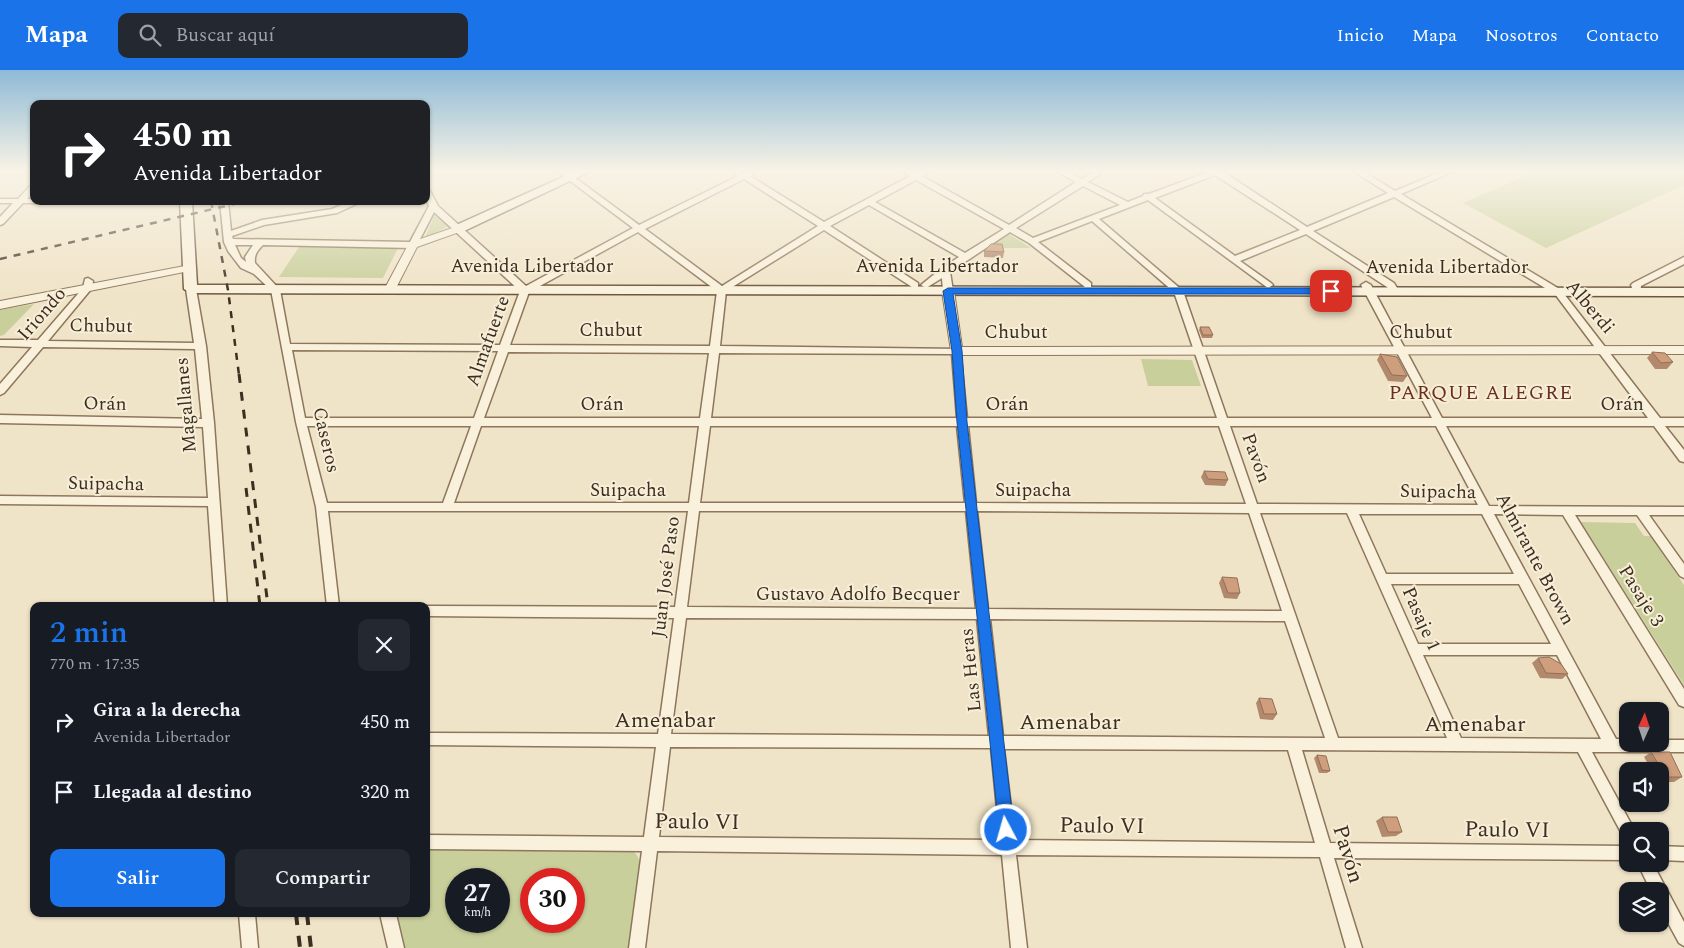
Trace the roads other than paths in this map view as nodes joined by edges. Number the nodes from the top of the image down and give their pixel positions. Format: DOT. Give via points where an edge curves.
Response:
graph roads {
  1 [pos="10,212"];
  2 [pos="187,212"];
  3 [pos="225,212"];
  4 [pos="328,212"];
  5 [pos="430,212"];
  6 [pos="439,212"];
  7 [pos="488,212"];
  8 [pos="619,212"];
  9 [pos="672,212"];
  10 [pos="802,212"];
  11 [pos="851,212"];
  12 [pos="887,212"];
  13 [pos="980,212"];
  14 [pos="1036,212"];
  15 [pos="1109,212"];
  16 [pos="1169,212"];
  17 [pos="1279,212"];
  18 [pos="1351,212"];
  19 [pos="1425,212"];
  20 [pos="1093,218"];
  21 [pos="0,222"];
  22 [pos="824,226"];
  23 [pos="454,228"];
  24 [pos="640,228"];
  25 [pos="1010,229"];
  26 [pos="1306,230"];
  27 [pos="228,239"];
  28 [pos="1032,241"];
  29 [pos="260,243"];
  30 [pos="413,245"];
  31 [pos="965,257"];
  32 [pos="1234,260"];
  33 [pos="1684,260"];
  34 [pos="189,265"];
  35 [pos="945,270"];
  36 [pos="254,271"];
  37 [pos="87,285"];
  38 [pos="920,285"];
  39 [pos="1088,285"];
  40 [pos="1268,285"];
  41 [pos="526,286"];
  42 [pos="1684,286"];
  43 [pos="190,287"];
  44 [pos="273,287"];
  45 [pos="391,287"];
  46 [pos="722,287"];
  47 [pos="948,288"];
  48 [pos="1175,288"];
  49 [pos="1368,288"];
  50 [pos="1393,288"];
  51 [pos="1553,288"];
  52 [pos="1637,288"];
  53 [pos="1684,292"];
  54 [pos="0,298"];
  55 [pos="0,305"];
  56 [pos="0,343"];
  57 [pos="40,344"];
  58 [pos="201,346"];
  59 [pos="287,348"];
  60 [pos="504,348"];
  61 [pos="715,349"];
  62 [pos="1603,350"];
  63 [pos="1684,350"];
  64 [pos="957,351"];
  65 [pos="1198,351"];
  66 [pos="1401,351"];
  67 [pos="0,391"];
  68 [pos="0,420"];
  69 [pos="301,422"];
  70 [pos="478,422"];
  71 [pos="705,422"];
  72 [pos="962,422"];
  73 [pos="1222,422"];
  74 [pos="1439,422"];
  75 [pos="1657,422"];
  76 [pos="1684,422"];
  77 [pos="209,423"];
  78 [pos="1684,458"];
  79 [pos="0,500"];
  80 [pos="213,502"];
  81 [pos="322,507"];
  82 [pos="447,507"];
  83 [pos="972,507"];
  84 [pos="694,508"];
  85 [pos="1252,508"];
  86 [pos="1351,509"];
  87 [pos="1486,510"];
  88 [pos="1566,510"];
  89 [pos="1640,511"];
  90 [pos="1684,511"];
  91 [pos="1684,573"];
  92 [pos="1382,578"];
  93 [pos="1523,579"];
  94 [pos="221,602"];
  95 [pos="333,602"];
  96 [pos="430,611"];
  97 [pos="680,612"];
  98 [pos="984,614"];
  99 [pos="1289,616"];
  100 [pos="1414,649"];
  101 [pos="1561,650"];
  102 [pos="1684,701"];
  103 [pos="430,739"];
  104 [pos="664,742"];
  105 [pos="997,743"];
  106 [pos="1293,744"];
  107 [pos="1334,745"];
  108 [pos="1457,745"];
  109 [pos="1582,746"];
  110 [pos="1612,746"];
  111 [pos="1684,746"];
  112 [pos="1623,822"];
  113 [pos="430,842"];
  114 [pos="650,843"];
  115 [pos="1008,847"];
  116 [pos="1324,850"];
  117 [pos="1619,853"];
  118 [pos="1669,853"];
  119 [pos="1684,854"];
  120 [pos="1669,909"];
  121 [pos="247,917"];
  122 [pos="389,917"];
  123 [pos="1684,938"];
  124 [pos="250,948"];
  125 [pos="396,948"];
  126 [pos="637,948"];
  127 [pos="1019,948"];
  128 [pos="1354,948"];
  1 -- 21 [label="street"];
  2 -- 34 [label="main road, Magallanes"];
  3 -- 27 [label="street"];
  4 -- 27 [label="street" via="262,223"];
  5 -- 30 [label="street"];
  6 -- 23 [label="street, Almafuerte"];
  7 -- 23 [label="main road"];
  8 -- 24 [label="street"];
  9 -- 24 [label="street"];
  10 -- 22 [label="street"];
  11 -- 22 [label="street"];
  12 -- 31 [label="street"];
  13 -- 25 [label="street"];
  14 -- 25 [label="street"];
  15 -- 20 [label="street"];
  16 -- 32 [label="street"];
  17 -- 26 [label="street"];
  18 -- 26 [label="street"];
  19 -- 51 [label="street, Alberdi"];
  20 -- 28 [label="street"];
  20 -- 48 [label="street"];
  22 -- 38 [label="street"];
  22 -- 46 [label="street"];
  23 -- 30 [label="street"];
  23 -- 41 [label="street, Almafuerte"];
  24 -- 41 [label="street"];
  24 -- 46 [label="street"];
  25 -- 28 [label="street"];
  25 -- 31 [label="street"];
  26 -- 32 [label="street"];
  26 -- 50 [label="street"];
  27 -- 29 [label="street"];
  27 -- 36 [label="street" via="232,252 244,267"];
  28 -- 39 [label="street"];
  29 -- 30 [label="street"];
  29 -- 36 [label="street" via="250,258"];
  30 -- 45 [label="street"];
  31 -- 35 [label="street"];
  32 -- 40 [label="street"];
  33 -- 52 [label="street"];
  34 -- 37 [label="street"];
  34 -- 43 [label="main road, Magallanes"];
  35 -- 38 [label="street"];
  35 -- 47 [label="street, Las Heras"];
  36 -- 44 [label="street"];
  37 -- 54 [label="street"];
  37 -- 55 [label="street"];
  37 -- 57 [label="street, Iriondo"];
  38 -- 46 [label="main road, Avenida Libertador"];
  38 -- 47 [label="main road, Avenida Libertador"];
  39 -- 47 [label="main road, Avenida Libertador"];
  39 -- 48 [label="main road, Avenida Libertador"];
  40 -- 48 [label="main road, Avenida Libertador"];
  40 -- 49 [label="main road, Avenida Libertador"];
  41 -- 45 [label="main road, Avenida Libertador"];
  41 -- 46 [label="main road, Avenida Libertador"];
  41 -- 60 [label="street, Almafuerte"];
  42 -- 52 [label="main road, Avenida Libertador"];
  43 -- 44 [label="main road, Avenida Libertador"];
  43 -- 58 [label="street, Magallanes"];
  44 -- 45 [label="main road, Avenida Libertador"];
  44 -- 59 [label="street, Caseros"];
  46 -- 47 [label="main road, Avenida Libertador"];
  46 -- 61 [label="street, Juan José Paso"];
  47 -- 48 [label="main road, Avenida Libertador"];
  47 -- 64 [label="street, Las Heras"];
  48 -- 49 [label="main road, Avenida Libertador"];
  48 -- 65 [label="street, Pavón"];
  49 -- 50 [label="main road, Avenida Libertador"];
  49 -- 66 [label="street, Almirante Brown"];
  50 -- 51 [label="main road, Avenida Libertador"];
  51 -- 52 [label="main road, Avenida Libertador"];
  51 -- 62 [label="street, Alberdi"];
  52 -- 53 [label="main road, Avenida Libertador"];
  56 -- 57 [label="street, Chubut"];
  57 -- 58 [label="street, Chubut"];
  57 -- 67 [label="street, Iriondo"];
  58 -- 77 [label="street, Magallanes"];
  59 -- 60 [label="street, Chubut"];
  59 -- 69 [label="street, Caseros"];
  60 -- 61 [label="street, Chubut"];
  60 -- 70 [label="street, Almafuerte"];
  61 -- 64 [label="street, Chubut"];
  61 -- 71 [label="street, Juan José Paso"];
  62 -- 63 [label="street, Chubut"];
  62 -- 66 [label="street, Chubut"];
  62 -- 75 [label="street, Alberdi"];
  64 -- 65 [label="street, Chubut"];
  64 -- 72 [label="street, Las Heras"];
  65 -- 66 [label="street, Chubut"];
  65 -- 73 [label="street, Pavón"];
  66 -- 74 [label="street, Almirante Brown"];
  68 -- 77 [label="street, Orán"];
  69 -- 70 [label="street, Orán"];
  69 -- 81 [label="street, Caseros"];
  70 -- 71 [label="street, Orán"];
  70 -- 82 [label="street, Almafuerte"];
  71 -- 72 [label="street, Orán"];
  71 -- 84 [label="street, Juan José Paso"];
  72 -- 73 [label="street, Orán"];
  72 -- 83 [label="street, Las Heras"];
  73 -- 74 [label="street, Orán"];
  73 -- 85 [label="street, Pavón"];
  74 -- 75 [label="street, Orán"];
  74 -- 87 [label="street, Almirante Brown"];
  75 -- 76 [label="street, Orán"];
  75 -- 78 [label="street, Alberdi"];
  77 -- 80 [label="street, Magallanes"];
  79 -- 80 [label="street, Suipacha"];
  80 -- 94 [label="street, Magallanes"];
  81 -- 82 [label="street, Suipacha"];
  81 -- 95 [label="street, Caseros"];
  82 -- 84 [label="street, Suipacha"];
  83 -- 84 [label="street, Suipacha"];
  83 -- 85 [label="street, Suipacha"];
  83 -- 98 [label="street, Las Heras"];
  84 -- 97 [label="street, Juan José Paso"];
  85 -- 86 [label="street, Suipacha"];
  85 -- 99 [label="street, Pavón"];
  86 -- 87 [label="street, Suipacha"];
  86 -- 92 [label="street, Pasaje 1"];
  87 -- 88 [label="street, Suipacha"];
  87 -- 93 [label="street, Almirante Brown"];
  88 -- 89 [label="street, Suipacha"];
  88 -- 102 [label="street, Pasaje 3"];
  89 -- 90 [label="street, Suipacha"];
  89 -- 91 [label="street"];
  92 -- 93 [label="street"];
  92 -- 100 [label="street, Pasaje 1"];
  93 -- 101 [label="street, Almirante Brown"];
  96 -- 97 [label="street, Gustavo Adolfo Becquer"];
  97 -- 98 [label="street, Gustavo Adolfo Becquer"];
  97 -- 104 [label="street, Juan José Paso"];
  98 -- 99 [label="street, Gustavo Adolfo Becquer"];
  98 -- 105 [label="street, Las Heras"];
  99 -- 107 [label="street, Pavón"];
  100 -- 101 [label="street"];
  100 -- 108 [label="street, Pasaje 1"];
  101 -- 110 [label="street, Almirante Brown"];
  103 -- 104 [label="street, Amenabar"];
  104 -- 105 [label="street, Amenabar"];
  104 -- 114 [label="street, Juan José Paso"];
  105 -- 106 [label="street, Amenabar"];
  105 -- 115 [label="street, Las Heras"];
  106 -- 107 [label="street, Amenabar"];
  106 -- 116 [label="street, Pavón"];
  107 -- 108 [label="street, Amenabar"];
  108 -- 109 [label="street, Amenabar"];
  109 -- 110 [label="street, Amenabar"];
  109 -- 112 [label="street"];
  110 -- 111 [label="street, Amenabar"];
  113 -- 114 [label="street, Paulo VI"];
  114 -- 115 [label="street, Paulo VI"];
  114 -- 126 [label="street, Juan José Paso"];
  115 -- 116 [label="street, Paulo VI"];
  115 -- 127 [label="street, Las Heras"];
  116 -- 117 [label="street, Paulo VI"];
  116 -- 128 [label="street, Pavón"];
  118 -- 119 [label="street"];
  120 -- 123 [label="street"];
  121 -- 124 [label="street"];
  122 -- 125 [label="street"];
}
